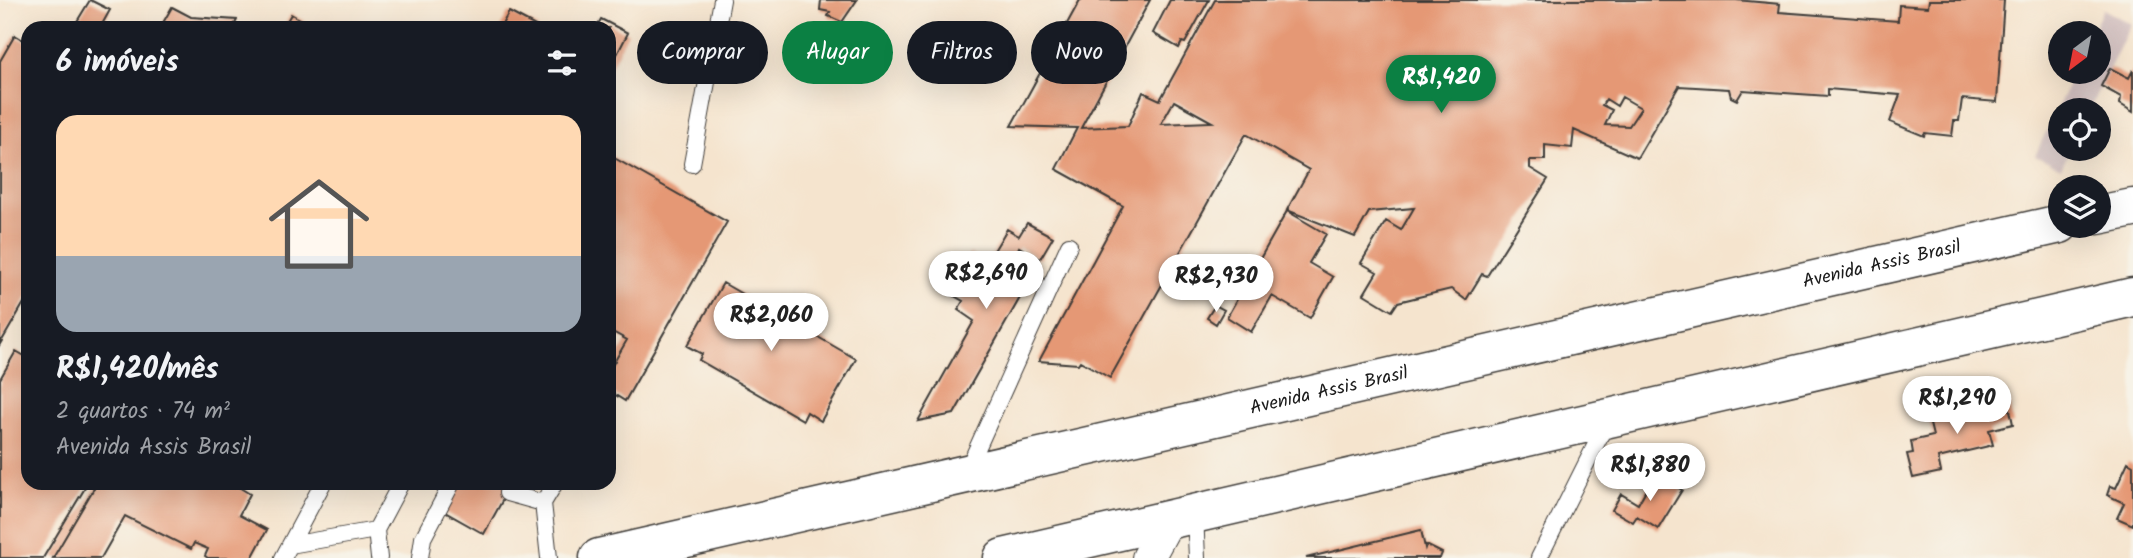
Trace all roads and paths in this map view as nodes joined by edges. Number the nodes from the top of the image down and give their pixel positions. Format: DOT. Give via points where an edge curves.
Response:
graph roads {
  1 [pos="722,0"];
  2 [pos="692,164"];
  3 [pos="2133,208"];
  4 [pos="2111,212"];
  5 [pos="2048,227"];
  6 [pos="1069,245"];
  7 [pos="2133,297"];
  8 [pos="1609,417"];
  9 [pos="965,476"];
  10 [pos="319,490"];
  11 [pos="397,490"];
  12 [pos="448,490"];
  13 [pos="551,490"];
  14 [pos="507,493"];
  15 [pos="543,503"];
  16 [pos="1182,516"];
  17 [pos="376,530"];
  18 [pos="287,551"];
  19 [pos="379,558"];
  20 [pos="420,558"];
  21 [pos="549,558"];
  22 [pos="599,558"];
  23 [pos="1003,558"];
  24 [pos="1148,558"];
  25 [pos="1197,558"];
  26 [pos="1539,558"];
  1 -- 2 [label="lane"];
  3 -- 4 [label="main road"];
  5 -- 9 [label="main road, Avenida Assis Brasil"];
  6 -- 9 [label="lane"];
  7 -- 8 [label="main road"];
  8 -- 16 [label="main road"];
  8 -- 26 [label="lane"];
  9 -- 22 [label="main road, Avenida Assis Brasil"];
  10 -- 18 [label="lane"];
  11 -- 17 [label="lane"];
  12 -- 20 [label="lane" via="424,538"];
  13 -- 15 [label="lane"];
  14 -- 15 [label="lane"];
  15 -- 21 [label="lane"];
  16 -- 23 [label="main road"];
  16 -- 24 [label="street"];
  16 -- 25 [label="lane"];
  17 -- 18 [label="lane"];
  17 -- 19 [label="lane"];
}
